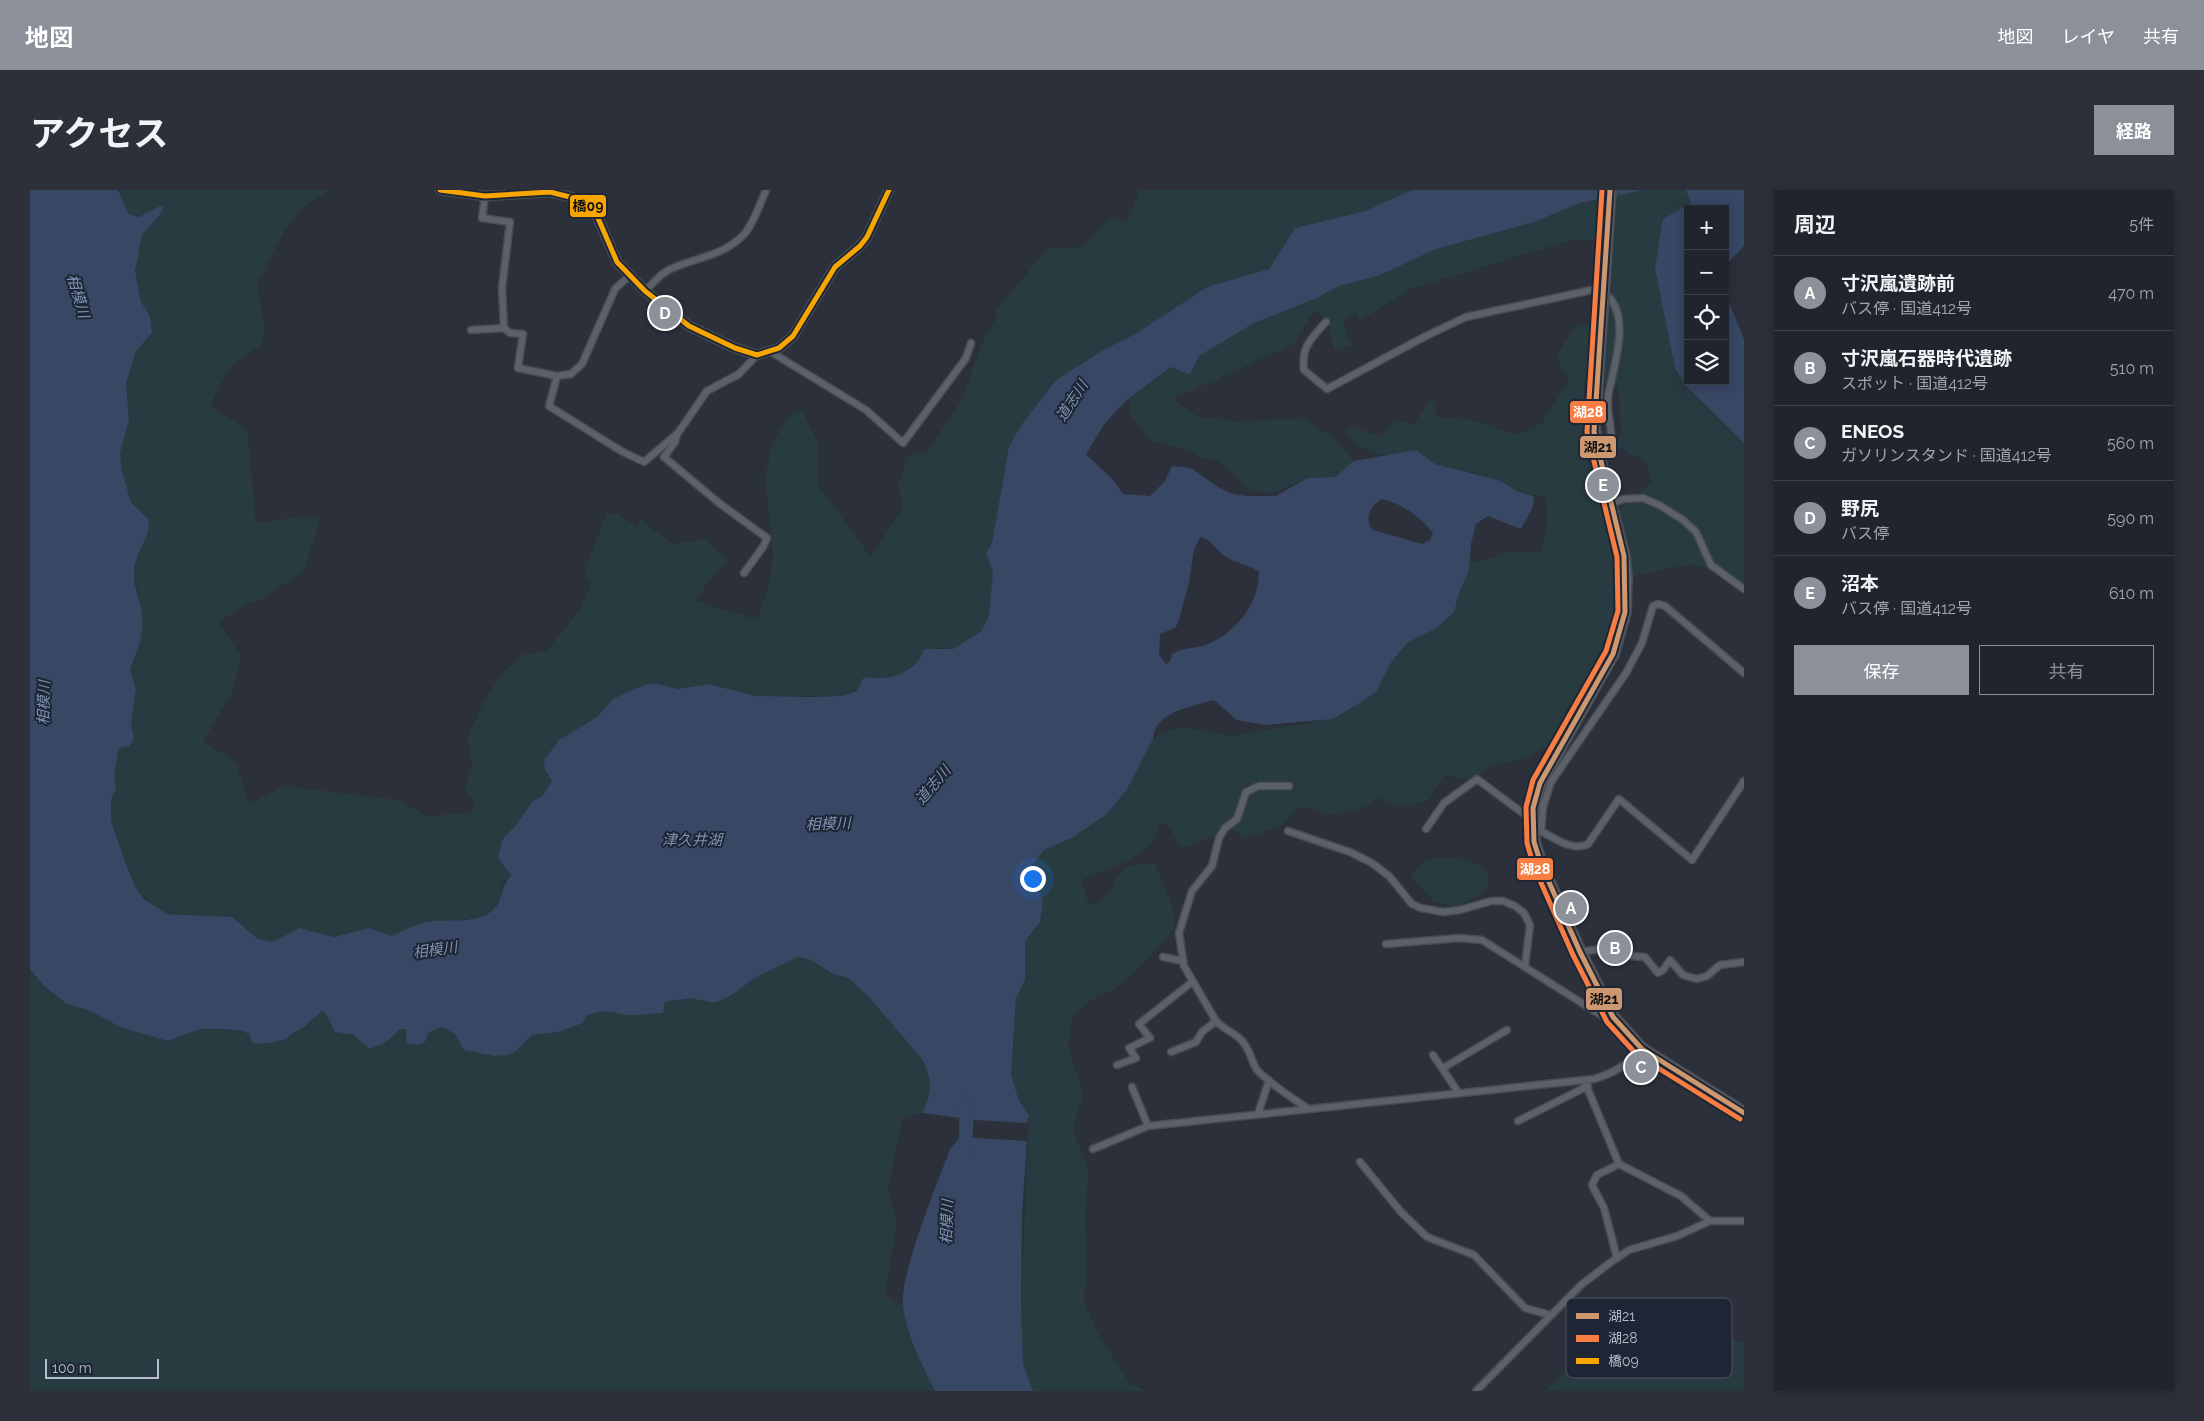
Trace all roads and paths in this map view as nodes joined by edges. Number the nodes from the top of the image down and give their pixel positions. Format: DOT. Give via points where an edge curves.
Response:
graph roads {
  1 [pos="440,190"];
  2 [pos="766,190"];
  3 [pos="889,190"];
  4 [pos="1610,190"];
  5 [pos="485,196"];
  6 [pos="629,276"];
  7 [pos="645,291"];
  8 [pos="1326,322"];
  9 [pos="504,328"];
  10 [pos="472,330"];
  11 [pos="971,343"];
  12 [pos="771,352"];
  13 [pos="757,355"];
  14 [pos="557,376"];
  15 [pos="678,434"];
  16 [pos="1596,448"];
  17 [pos="1611,504"];
  18 [pos="744,572"];
  19 [pos="1744,589"];
  20 [pos="1744,673"];
  21 [pos="1744,781"];
  22 [pos="1289,786"];
  23 [pos="1532,820"];
  24 [pos="1426,829"];
  25 [pos="1288,831"];
  26 [pos="1537,832"];
  27 [pos="1386,944"];
  28 [pos="1580,952"];
  29 [pos="1163,957"];
  30 [pos="1183,961"];
  31 [pos="1744,962"];
  32 [pos="1525,966"];
  33 [pos="1192,982"];
  34 [pos="1613,1017"];
  35 [pos="1216,1020"];
  36 [pos="1507,1030"];
  37 [pos="1642,1049"];
  38 [pos="1171,1052"];
  39 [pos="1433,1055"];
  40 [pos="1117,1065"];
  41 [pos="1443,1068"];
  42 [pos="1269,1080"];
  43 [pos="1586,1083"];
  44 [pos="1132,1087"];
  45 [pos="1458,1092"];
  46 [pos="1307,1108"];
  47 [pos="1744,1113"];
  48 [pos="1258,1114"];
  49 [pos="1518,1121"];
  50 [pos="1148,1126"];
  51 [pos="1093,1149"];
  52 [pos="1360,1162"];
  53 [pos="1619,1164"];
  54 [pos="1710,1221"];
  55 [pos="1744,1221"];
  56 [pos="1617,1258"];
  57 [pos="1568,1298"];
  58 [pos="1566,1300"];
  59 [pos="1550,1316"];
  60 [pos="1476,1391"];
  1 -- 5 [label="street"];
  2 -- 7 [label="street" via="746,232 732,245 715,255 673,267"];
  3 -- 12 [label="street" via="867,237 835,267 793,336"];
  4 -- 16 [label="highway, bridge" via="1594,428"];
  5 -- 6 [label="street" via="550,192 578,199 595,212 611,251"];
  5 -- 9 [label="street" via="482,218 510,222 502,288"];
  6 -- 7 [label="street"];
  6 -- 14 [label="street" via="615,289 582,364 571,374"];
  7 -- 13 [label="street" via="689,326"];
  8 -- 16 [label="street" via="1306,344 1303,360 1304,370 1327,389 1466,317 1592,290 1604,294 1612,301 1618,316 1618,348 1608,392 1611,436"];
  9 -- 10 [label="street"];
  9 -- 14 [label="street" via="523,334 518,368"];
  11 -- 12 [label="street" via="966,358 903,443 866,410"];
  12 -- 13 [label="street"];
  13 -- 15 [label="street" via="739,374 707,391"];
  14 -- 15 [label="street" via="549,406 621,451 644,462"];
  15 -- 18 [label="street" via="664,456 719,503 767,538 764,547"];
  16 -- 17 [label="highway"];
  17 -- 19 [label="street" via="1623,499 1643,498 1683,520 1696,532 1711,565"];
  17 -- 23 [label="highway" via="1626,576 1622,626 1607,665 1540,783"];
  20 -- 26 [label="street" via="1665,606 1653,606 1642,643 1626,673 1551,782"];
  21 -- 26 [label="street" via="1692,860 1619,799 1588,844 1566,844"];
  22 -- 30 [label="street" via="1259,786 1246,792 1237,819 1225,828 1219,838 1212,866 1192,891 1180,933"];
  23 -- 24 [label="street" via="1477,779 1444,803"];
  23 -- 26 [label="highway"];
  25 -- 32 [label="street" via="1372,863 1389,876 1412,904 1421,908 1443,912 1491,901 1515,906 1524,913 1530,925"];
  26 -- 28 [label="highway" via="1541,864"];
  27 -- 32 [label="street" via="1459,938 1482,940"];
  28 -- 31 [label="street" via="1606,948 1619,955 1645,957 1658,972 1664,970 1670,960 1683,975 1697,979 1705,978 1720,966"];
  28 -- 34 [label="highway"];
  29 -- 30 [label="street"];
  30 -- 33 [label="street"];
  32 -- 34 [label="street" via="1604,1017"];
  33 -- 35 [label="street"];
  33 -- 40 [label="street" via="1139,1024 1150,1038 1129,1048 1136,1058"];
  34 -- 37 [label="highway"];
  35 -- 38 [label="street" via="1196,1042"];
  35 -- 42 [label="street" via="1222,1028 1244,1042 1255,1068"];
  36 -- 41 [label="street"];
  37 -- 43 [label="street" via="1625,1066"];
  37 -- 47 [label="highway"];
  39 -- 41 [label="street"];
  41 -- 45 [label="street"];
  42 -- 46 [label="street"];
  42 -- 48 [label="street"];
  43 -- 45 [label="street"];
  43 -- 49 [label="street"];
  43 -- 53 [label="street"];
  44 -- 50 [label="street"];
  45 -- 46 [label="street"];
  46 -- 48 [label="street"];
  48 -- 50 [label="street"];
  50 -- 51 [label="street"];
  52 -- 59 [label="street" via="1407,1219 1427,1237 1474,1255 1525,1308"];
  53 -- 54 [label="street" via="1681,1196"];
  53 -- 56 [label="street" via="1597,1175 1592,1185 1604,1208"];
  54 -- 55 [label="street"];
  54 -- 56 [label="street" via="1677,1236 1629,1250"];
  56 -- 57 [label="street"];
  58 -- 59 [label="street"];
  59 -- 60 [label="street"];
}
